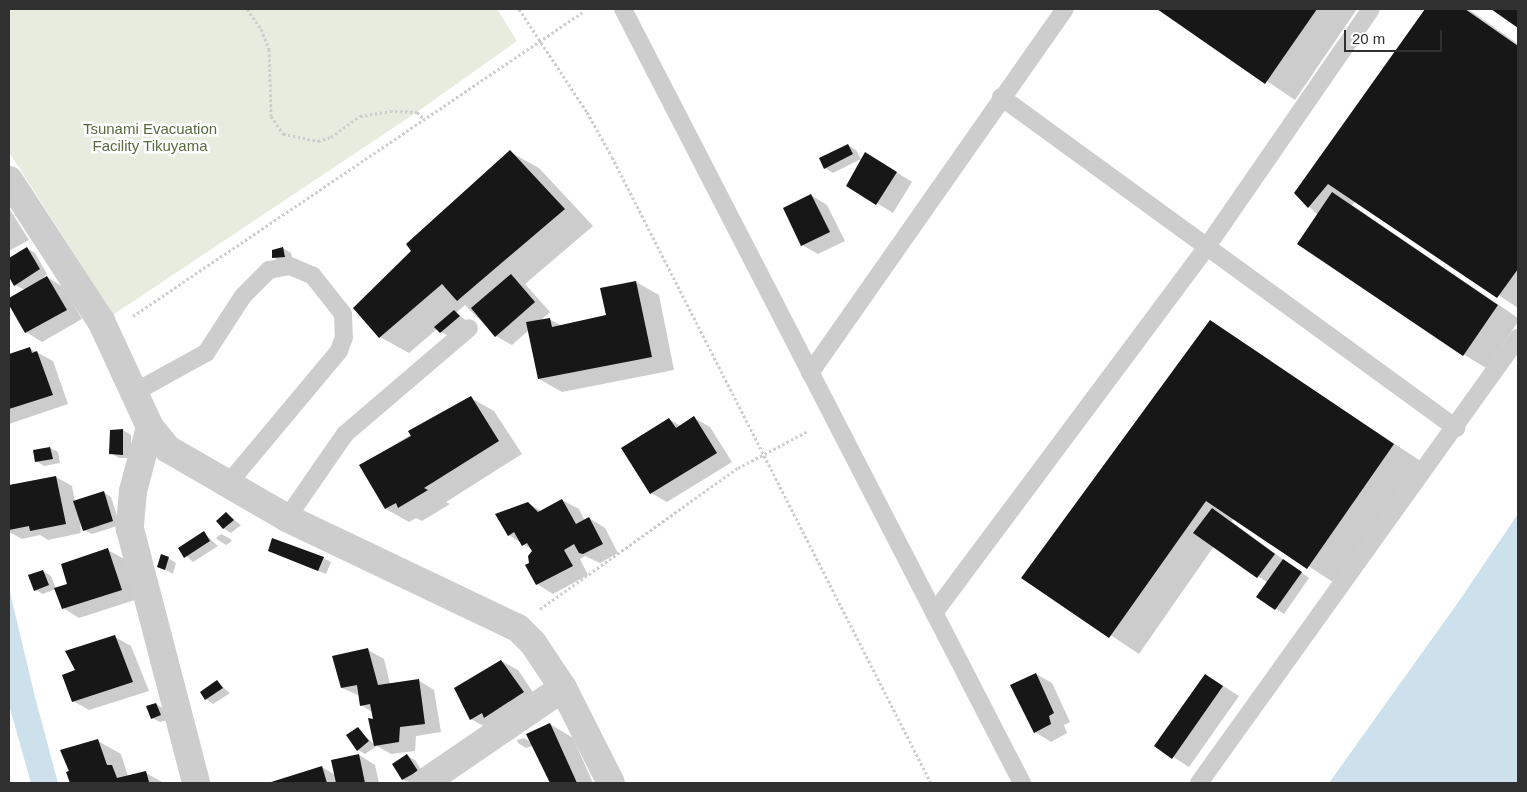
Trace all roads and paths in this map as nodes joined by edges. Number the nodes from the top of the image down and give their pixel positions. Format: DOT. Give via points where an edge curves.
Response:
graph roads {
  1 [pos="247,9"];
  2 [pos="519,9"];
  3 [pos="623,9"];
  4 [pos="1065,9"];
  5 [pos="1371,9"];
  6 [pos="583,12"];
  7 [pos="540,40"];
  8 [pos="1001,98"];
  9 [pos="423,118"];
  10 [pos="9,180"];
  11 [pos="1206,248"];
  12 [pos="469,328"];
  13 [pos="107,332"];
  14 [pos="1518,338"];
  15 [pos="810,373"];
  16 [pos="135,392"];
  17 [pos="150,427"];
  18 [pos="1456,428"];
  19 [pos="808,431"];
  20 [pos="765,454"];
  21 [pos="227,484"];
  22 [pos="287,518"];
  23 [pos="934,613"];
  24 [pos="518,628"];
  25 [pos="563,688"];
  26 [pos="196,783"];
  27 [pos="424,783"];
  28 [pos="611,783"];
  29 [pos="931,783"];
  30 [pos="1022,783"];
  31 [pos="1199,783"];
  1 -- 9 [label="path" via="261,29 269,49 271,116 283,134 318,141 331,137 360,116 390,111 417,112"];
  2 -- 7 [label="path"];
  3 -- 15 [label="lane"];
  4 -- 8 [label="lane"];
  5 -- 11 [label="lane"];
  6 -- 7 [label="path"];
  7 -- 9 [label="path"];
  7 -- 20 [label="path" via="612,157"];
  8 -- 11 [label="lane"];
  8 -- 15 [label="lane"];
  9 -- 13 [label="path"];
  10 -- 13 [label="street"];
  11 -- 18 [label="lane"];
  11 -- 23 [label="lane"];
  12 -- 22 [label="lane" via="345,434"];
  13 -- 16 [label="street"];
  14 -- 18 [label="lane"];
  15 -- 23 [label="lane"];
  16 -- 17 [label="street"];
  16 -- 21 [label="lane" via="206,353 244,296 269,270 290,266 313,276 343,314 344,337 339,351"];
  17 -- 21 [label="street" via="168,449"];
  17 -- 26 [label="street" via="132,491 130,529"];
  18 -- 31 [label="lane"];
  19 -- 20 [label="path"];
  20 -- 24 [label="path" via="738,468"];
  20 -- 29 [label="path"];
  21 -- 22 [label="street"];
  22 -- 24 [label="street"];
  23 -- 30 [label="lane"];
  24 -- 25 [label="street" via="533,643"];
  25 -- 27 [label="street"];
  25 -- 28 [label="street"];
}
